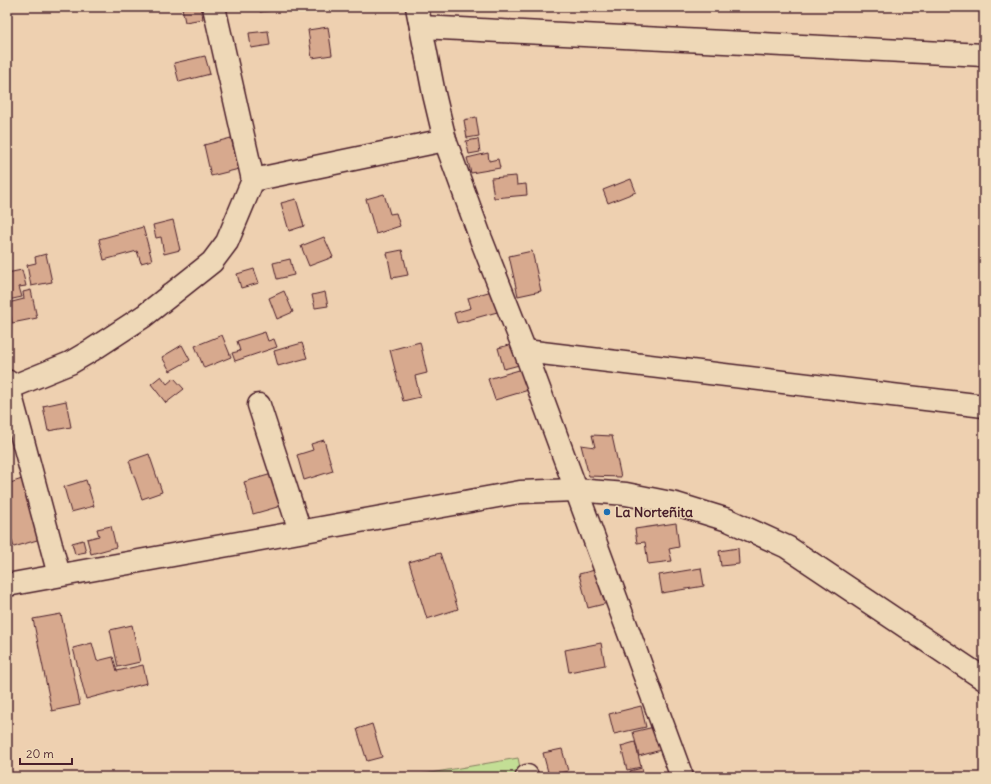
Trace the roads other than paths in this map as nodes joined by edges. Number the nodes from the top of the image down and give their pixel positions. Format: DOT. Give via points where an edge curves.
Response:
graph roads {
  1 [pos="214,7"];
  2 [pos="419,17"];
  3 [pos="984,56"];
  4 [pos="445,140"];
  5 [pos="253,180"];
  6 [pos="525,351"];
  7 [pos="8,385"];
  8 [pos="259,405"];
  9 [pos="984,406"];
  10 [pos="576,490"];
  11 [pos="300,531"];
  12 [pos="59,575"];
  13 [pos="7,585"];
  14 [pos="984,679"];
  15 [pos="682,777"];
  1 -- 5 [label="street"];
  2 -- 3 [label="street"];
  2 -- 4 [label="street"];
  4 -- 5 [label="street"];
  4 -- 6 [label="street"];
  5 -- 7 [label="street" via="227,242 212,262 144,316 92,350 70,363"];
  6 -- 9 [label="street"];
  6 -- 10 [label="street"];
  7 -- 12 [label="street"];
  8 -- 11 [label="street"];
  10 -- 11 [label="street" via="520,492"];
  10 -- 14 [label="street" via="626,494 676,504 728,520 787,547"];
  10 -- 15 [label="street"];
  11 -- 12 [label="street"];
  12 -- 13 [label="street"];
}
